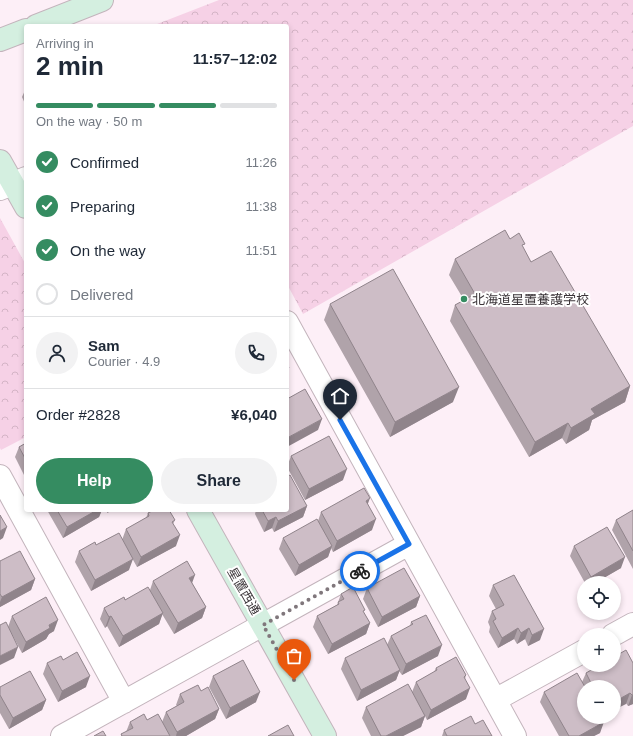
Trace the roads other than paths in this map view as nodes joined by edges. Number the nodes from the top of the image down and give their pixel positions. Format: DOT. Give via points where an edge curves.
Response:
graph roads {
  1 [pos="102,0"];
  2 [pos="41,24"];
  3 [pos="24,31"];
  4 [pos="0,40"];
  5 [pos="0,161"];
  6 [pos="13,184"];
  7 [pos="24,203"];
  8 [pos="289,326"];
  9 [pos="0,476"];
  10 [pos="199,512"];
  11 [pos="409,544"];
  12 [pos="633,624"];
  13 [pos="263,625"];
  14 [pos="621,630"];
  15 [pos="577,655"];
  16 [pos="495,700"];
  17 [pos="124,702"];
  18 [pos="62,736"];
  19 [pos="325,736"];
  20 [pos="515,736"];
  1 -- 2 [label="street"];
  3 -- 4 [label="street"];
  5 -- 6 [label="street"];
  6 -- 7 [label="street"];
  8 -- 11 [label="street"];
  9 -- 17 [label="street"];
  10 -- 13 [label="street, 星置西通"];
  11 -- 13 [label="street"];
  11 -- 16 [label="street"];
  12 -- 14 [label="street"];
  13 -- 17 [label="street"];
  13 -- 19 [label="street, 星置西通"];
  15 -- 16 [label="street"];
  16 -- 20 [label="street"];
  17 -- 18 [label="street"];
}
